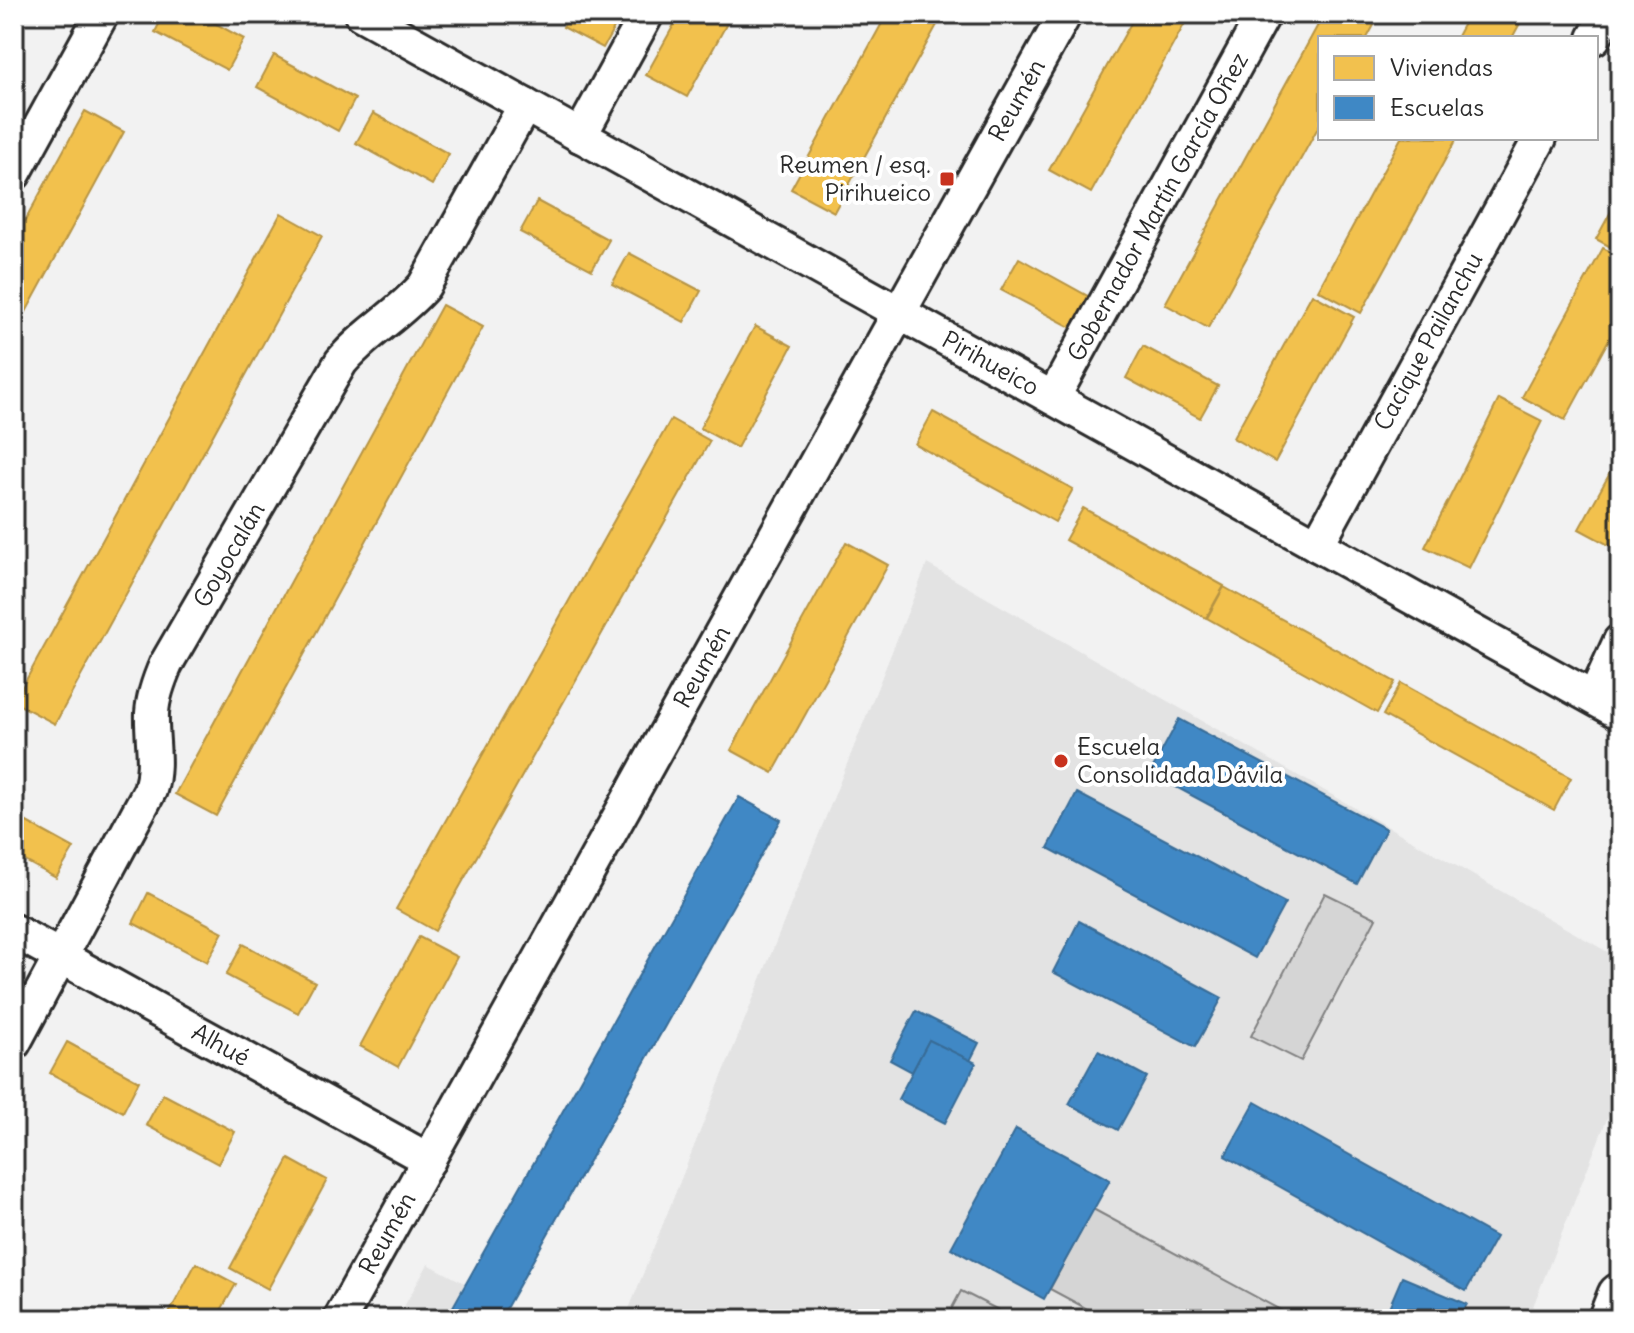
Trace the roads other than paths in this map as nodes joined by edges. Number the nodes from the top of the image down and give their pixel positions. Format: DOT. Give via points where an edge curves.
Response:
graph roads {
  1 [pos="102,14"];
  2 [pos="647,14"];
  3 [pos="1065,14"];
  4 [pos="1264,14"];
  5 [pos="1607,14"];
  6 [pos="370,16"];
  7 [pos="1595,36"];
  8 [pos="525,105"];
  9 [pos="580,136"];
  10 [pos="1539,140"];
  11 [pos="14,174"];
  12 [pos="899,313"];
  13 [pos="1053,398"];
  14 [pos="1317,545"];
  15 [pos="1620,641"];
  16 [pos="1607,705"];
  17 [pos="14,931"];
  18 [pos="61,957"];
  19 [pos="14,1043"];
  20 [pos="429,1160"];
  21 [pos="1620,1296"];
  22 [pos="340,1319"];
  23 [pos="1611,1319"];
  1 -- 11 [label="street"];
  2 -- 9 [label="street"];
  3 -- 12 [label="street, Reumén"];
  4 -- 13 [label="street, Gobernador Martín García Oñez"];
  5 -- 7 [label="street"];
  6 -- 8 [label="street, Pirihueico"];
  8 -- 9 [label="street, Pirihueico"];
  8 -- 18 [label="street, Goyocalán" via="424,286 341,362 166,664 154,697 150,790"];
  9 -- 12 [label="street, Pirihueico"];
  10 -- 14 [label="street, Cacique Pailanchu"];
  12 -- 13 [label="street, Pirihueico"];
  12 -- 20 [label="street, Reumén"];
  13 -- 14 [label="street, Pirihueico"];
  14 -- 16 [label="street, Pirihueico"];
  15 -- 16 [label="street"];
  17 -- 18 [label="street, Alhué"];
  18 -- 19 [label="street, Goyocalán"];
  18 -- 20 [label="street, Alhué"];
  20 -- 22 [label="street, Reumén"];
  21 -- 23 [label="main road"];
}
